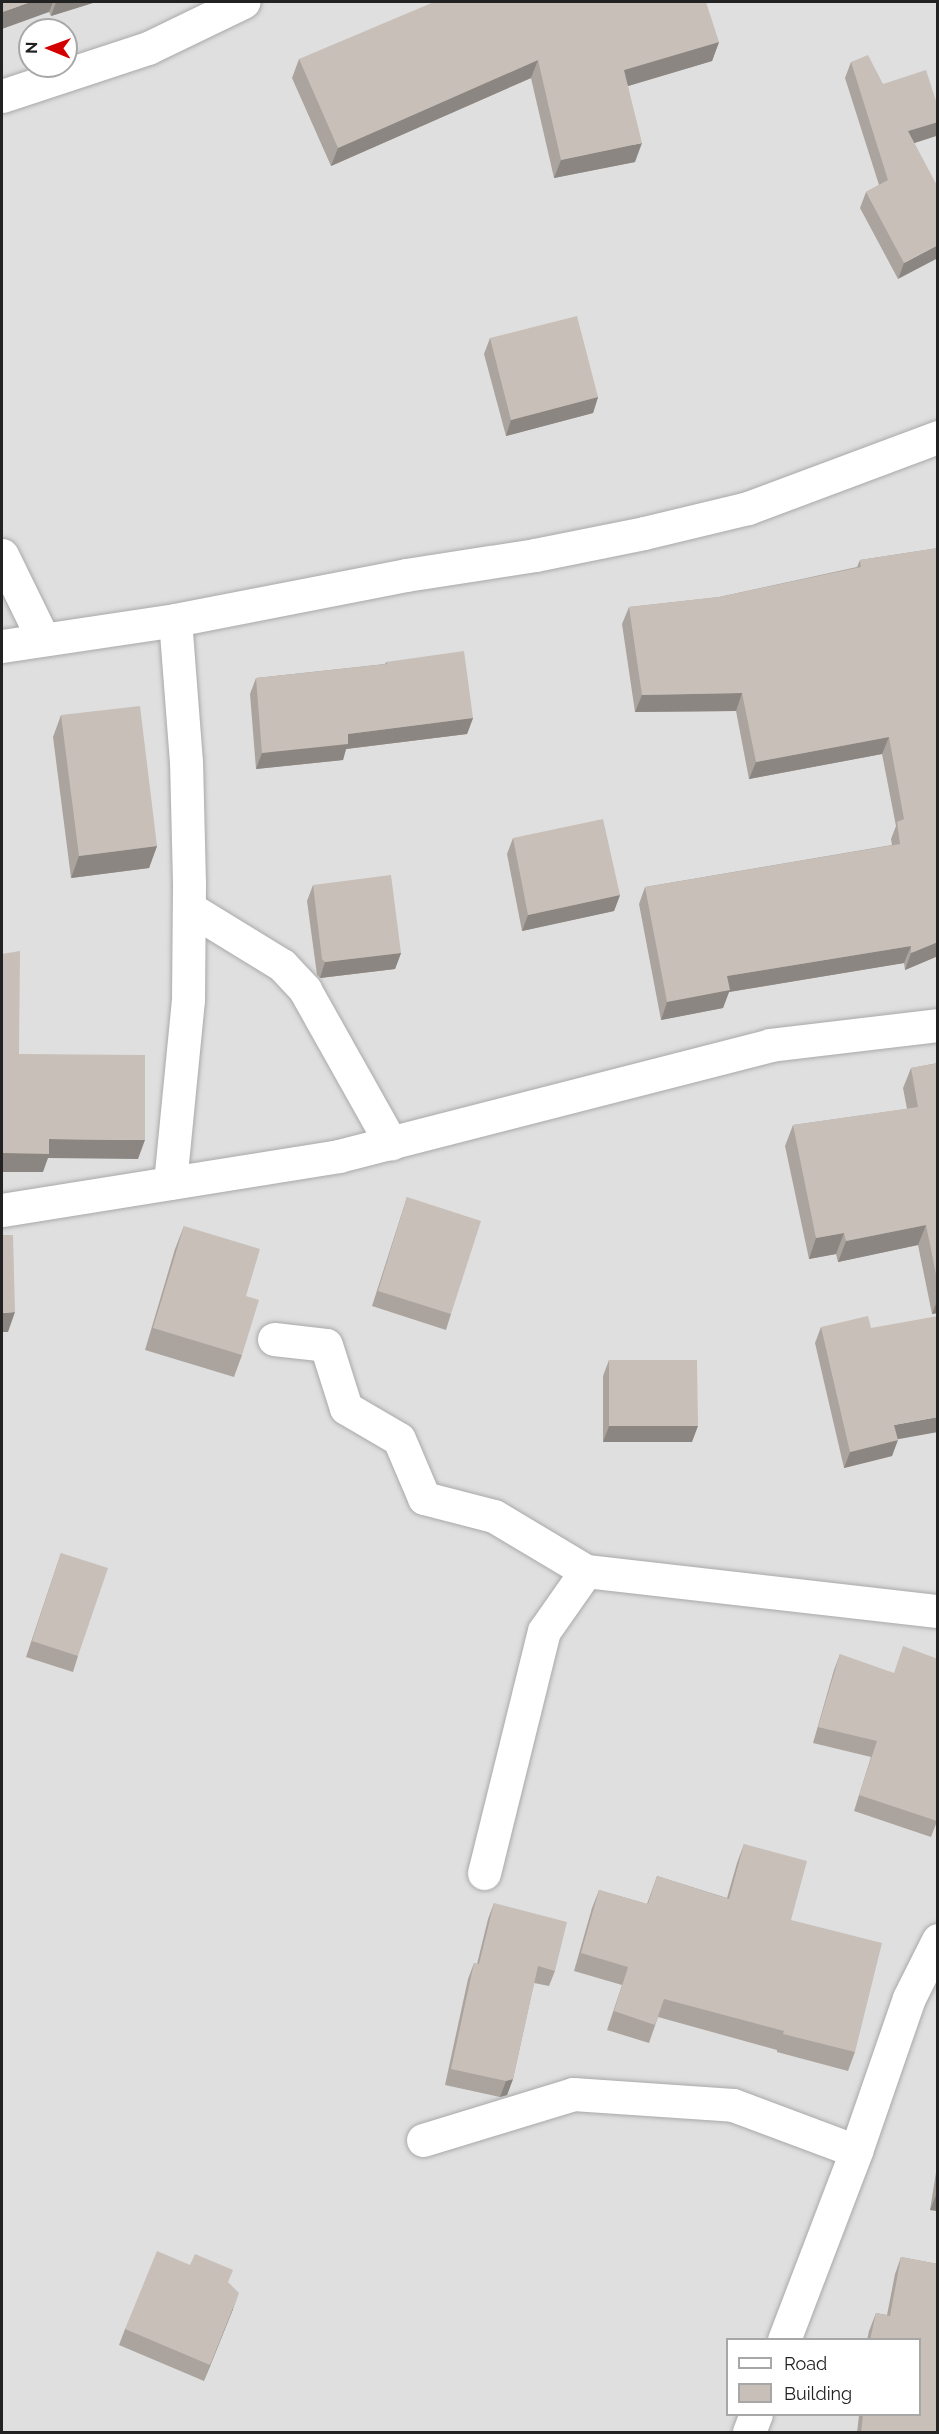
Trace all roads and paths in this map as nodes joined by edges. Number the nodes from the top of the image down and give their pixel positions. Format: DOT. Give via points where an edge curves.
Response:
graph roads {
  1 [pos="243,2"];
  2 [pos="190,14"];
  3 [pos="2,96"];
  4 [pos="938,437"];
  5 [pos="2,555"];
  6 [pos="175,620"];
  7 [pos="43,639"];
  8 [pos="2,646"];
  9 [pos="189,908"];
  10 [pos="938,1025"];
  11 [pos="391,1143"];
  12 [pos="170,1183"];
  13 [pos="2,1210"];
  14 [pos="274,1339"];
  15 [pos="585,1571"];
  16 [pos="938,1611"];
  17 [pos="484,1874"];
  18 [pos="938,1940"];
  19 [pos="423,2140"];
  20 [pos="856,2151"];
  21 [pos="785,2338"];
  22 [pos="756,2416"];
  23 [pos="749,2433"];
  1 -- 2 [label="street"];
  2 -- 3 [label="street" via="148,48"];
  4 -- 6 [label="street" via="748,508 535,555 406,575"];
  5 -- 7 [label="street"];
  6 -- 7 [label="street"];
  6 -- 9 [label="street" via="186,762"];
  7 -- 8 [label="street"];
  9 -- 11 [label="street" via="282,965 305,990"];
  9 -- 12 [label="street" via="188,1000"];
  10 -- 11 [label="street" via="770,1045"];
  11 -- 12 [label="street" via="339,1156"];
  12 -- 13 [label="street"];
  14 -- 15 [label="street" via="326,1345 346,1408 399,1439 424,1498 494,1516"];
  15 -- 16 [label="street"];
  15 -- 17 [label="street" via="544,1631"];
  18 -- 20 [label="street" via="909,1998"];
  19 -- 20 [label="street" via="573,2094 733,2105"];
  20 -- 21 [label="street"];
  22 -- 23 [label="street"];
}
